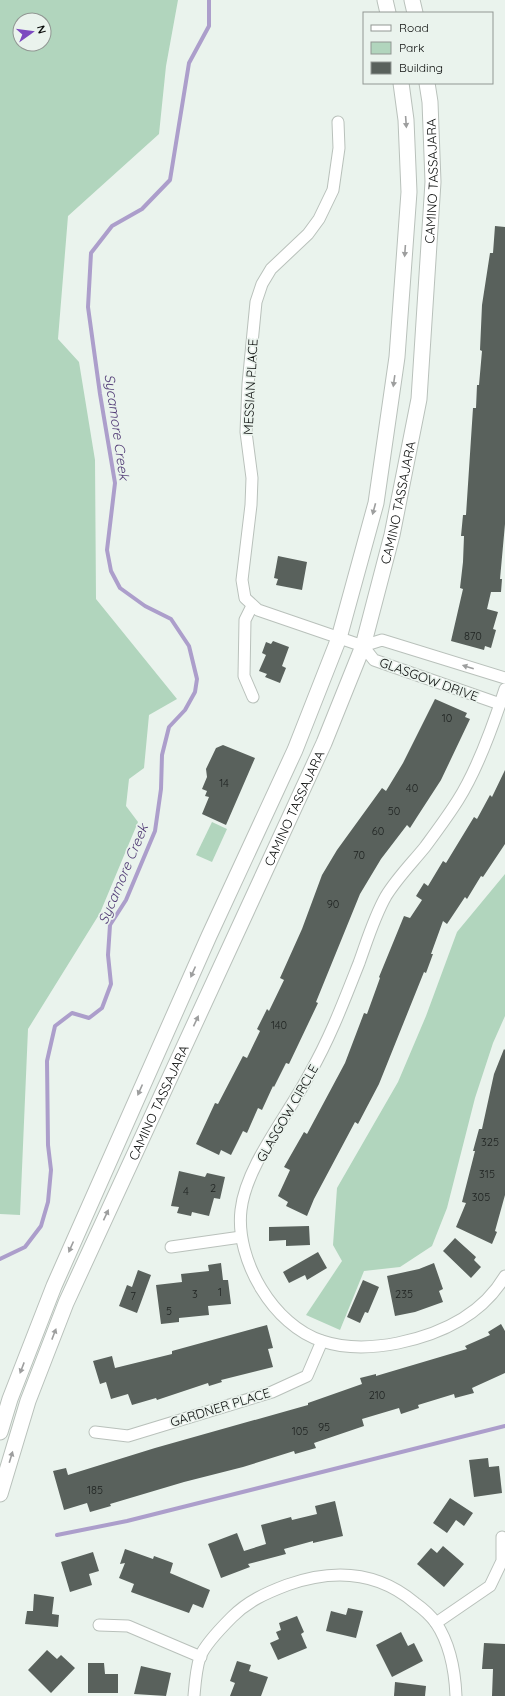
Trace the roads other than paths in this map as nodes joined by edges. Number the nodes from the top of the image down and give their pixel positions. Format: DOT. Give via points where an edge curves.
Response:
graph roads {
  1 [pos="385,0"];
  2 [pos="412,0"];
  3 [pos="388,12"];
  4 [pos="415,12"];
  5 [pos="401,84"];
  6 [pos="427,84"];
  7 [pos="338,122"];
  8 [pos="252,606"];
  9 [pos="339,638"];
  10 [pos="363,646"];
  11 [pos="505,678"];
  12 [pos="505,689"];
  13 [pos="253,697"];
  14 [pos="500,704"];
  15 [pos="241,1237"];
  16 [pos="171,1248"];
  17 [pos="505,1276"];
  18 [pos="322,1341"];
  19 [pos="0,1432"];
  20 [pos="95,1432"];
  21 [pos="0,1494"];
  22 [pos="502,1536"];
  23 [pos="436,1623"];
  24 [pos="99,1625"];
  25 [pos="200,1656"];
  26 [pos="194,1696"];
  27 [pos="456,1696"];
  1 -- 3 [label="main road"];
  2 -- 4 [label="main road"];
  5 -- 9 [label="main road, CAMINO TASSAJARA, one-way" via="406,120 409,192 397,357 376,503"];
  6 -- 10 [label="main road, CAMINO TASSAJARA" via="433,182 419,399 392,535"];
  7 -- 8 [label="street, MESSIAN PLACE" via="339,148 333,190 319,219 308,234 271,269 256,302 246,432 252,478 251,505 242,580 245,598"];
  8 -- 9 [label="street" via="265,614"];
  8 -- 13 [label="street" via="245,620 244,676"];
  9 -- 10 [label="street, GLASGOW DRIVE"];
  9 -- 19 [label="main road, CAMINO TASSAJARA, one-way" via="295,750 54,1286 10,1399"];
  11 -- 10 [label="street, GLASGOW DRIVE, one-way" via="382,640"];
  10 -- 14 [label="street, GLASGOW DRIVE" via="374,660"];
  21 -- 10 [label="main road, CAMINO TASSAJARA, one-way" via="28,1401 66,1303 324,743"];
  12 -- 14 [label="street, GLASGOW CIRCLE"];
  14 -- 15 [label="street, GLASGOW CIRCLE" via="460,798 425,847 398,878 377,914 336,1023 310,1074 257,1164 245,1192 241,1211"];
  15 -- 16 [label="street"];
  15 -- 18 [label="street, GLASGOW CIRCLE" via="253,1273 271,1304 288,1322"];
  17 -- 18 [label="street, GLASGOW CIRCLE" via="497,1290 474,1313 445,1329 377,1347 348,1347"];
  18 -- 20 [label="street, GARDNER PLACE" via="307,1376 272,1392 128,1436"];
  22 -- 23 [label="street" via="502,1561 490,1586"];
  23 -- 25 [label="street" via="401,1591 377,1580 354,1575 325,1575 269,1592 244,1605 220,1628"];
  23 -- 27 [label="street" via="449,1652 455,1676"];
  24 -- 25 [label="street" via="128,1626"];
  25 -- 26 [label="street"];
}
